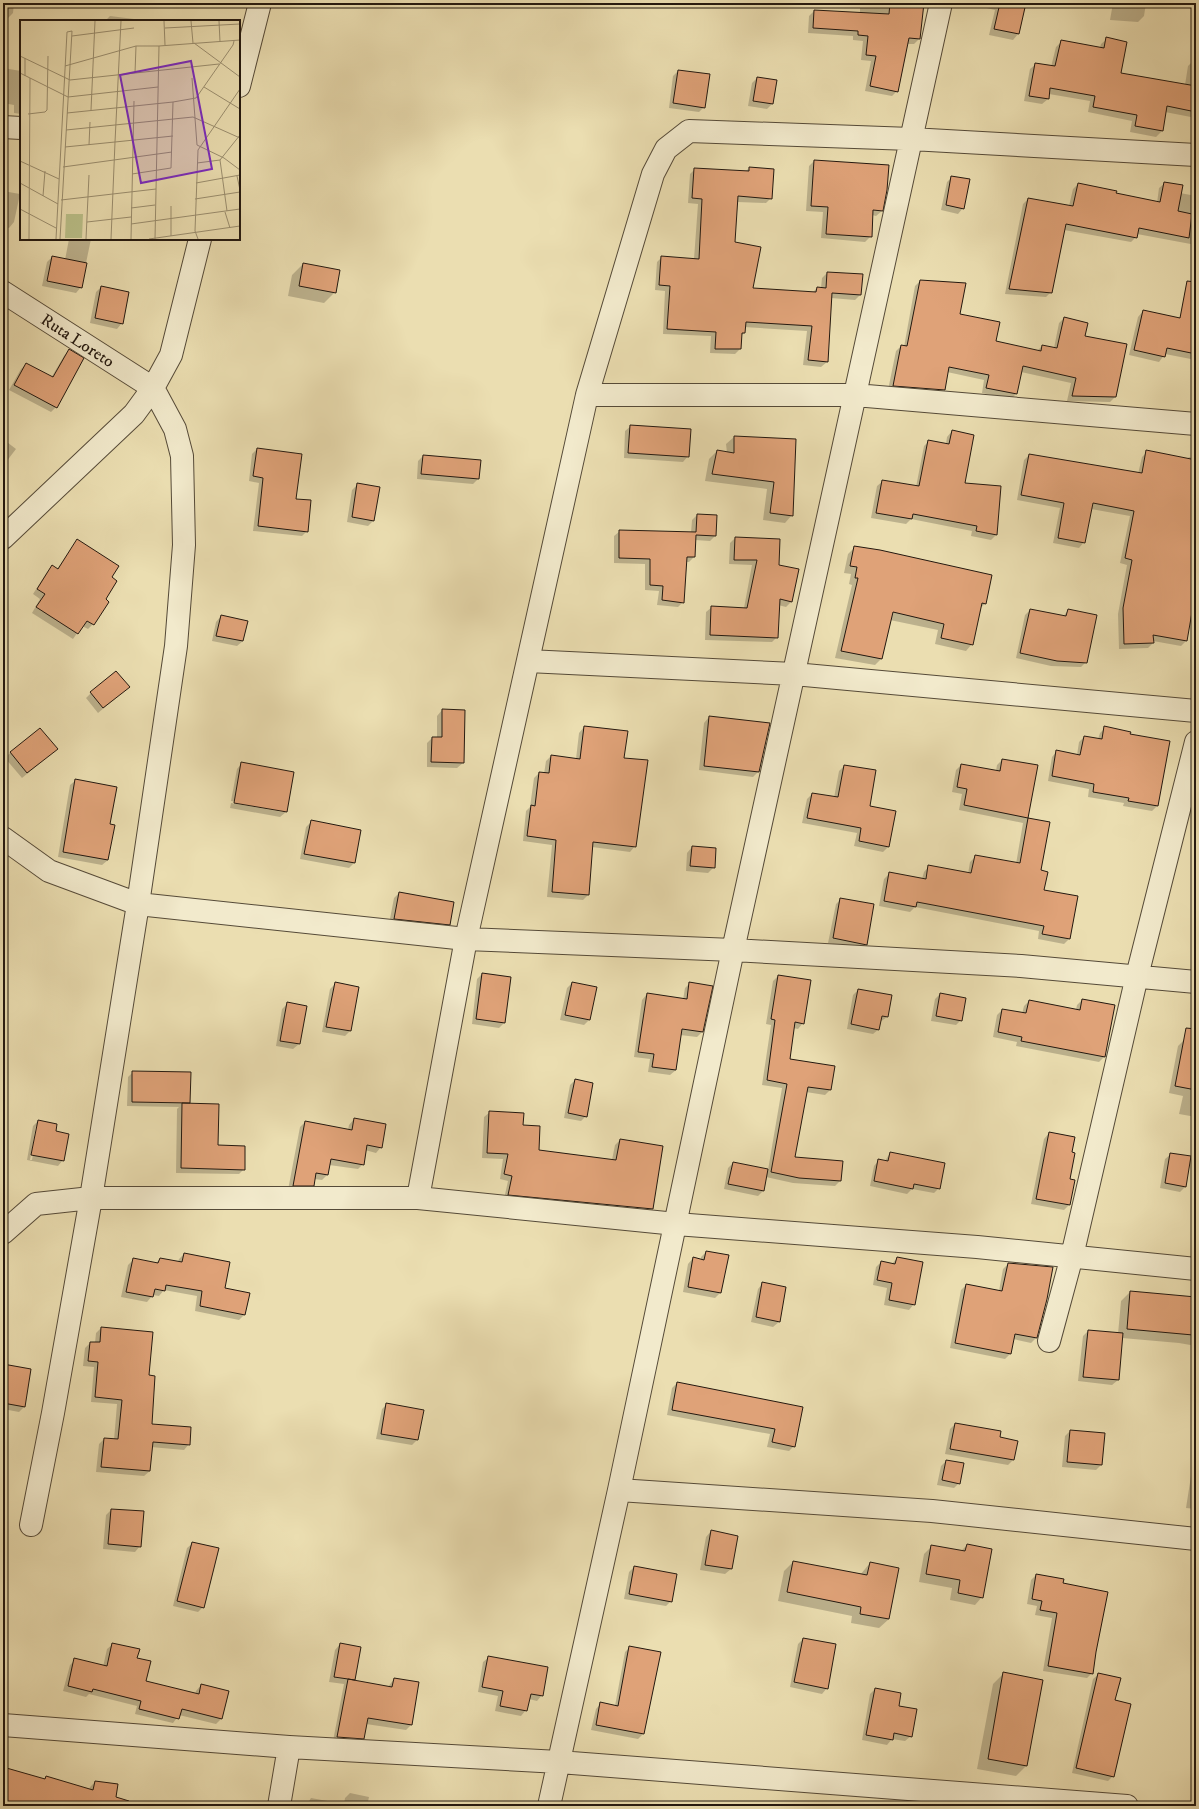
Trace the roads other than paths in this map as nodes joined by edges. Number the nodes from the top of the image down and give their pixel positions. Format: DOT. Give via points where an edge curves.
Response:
graph roads {
  1 [pos="260,3"];
  2 [pos="941,3"];
  3 [pos="240,82"];
  4 [pos="3,127"];
  5 [pos="20,128"];
  6 [pos="911,139"];
  7 [pos="1196,155"];
  8 [pos="200,240"];
  9 [pos="3,292"];
  10 [pos="153,388"];
  11 [pos="586,395"];
  12 [pos="855,395"];
  13 [pos="1196,424"];
  14 [pos="3,538"];
  15 [pos="528,661"];
  16 [pos="794,674"];
  17 [pos="1196,711"];
  18 [pos="1196,742"];
  19 [pos="3,838"];
  20 [pos="138,904"];
  21 [pos="466,938"];
  22 [pos="733,950"];
  23 [pos="1137,976"];
  24 [pos="1196,982"];
  25 [pos="91,1198"];
  26 [pos="418,1198"];
  27 [pos="676,1224"];
  28 [pos="3,1233"];
  29 [pos="1072,1256"];
  30 [pos="1196,1269"];
  31 [pos="1049,1341"];
  32 [pos="619,1490"];
  33 [pos="31,1525"];
  34 [pos="1196,1539"];
  35 [pos="3,1725"];
  36 [pos="289,1747"];
  37 [pos="559,1762"];
  38 [pos="942,1799"];
  39 [pos="279,1806"];
  40 [pos="549,1806"];
  41 [pos="1127,1806"];
  1 -- 3 [label="street"];
  2 -- 6 [label="street"];
  4 -- 5 [label="street"];
  6 -- 7 [label="street"];
  6 -- 11 [label="street" via="689,132 666,149 653,174"];
  6 -- 12 [label="street"];
  8 -- 10 [label="street" via="171,354"];
  9 -- 10 [label="street, Ruta Loreto"];
  10 -- 14 [label="street" via="134,414"];
  10 -- 20 [label="street" via="175,429 182,456 184,545 176,646"];
  11 -- 12 [label="street"];
  11 -- 15 [label="street"];
  12 -- 13 [label="street"];
  12 -- 16 [label="street"];
  15 -- 16 [label="street"];
  15 -- 21 [label="street"];
  16 -- 17 [label="street"];
  16 -- 22 [label="street"];
  18 -- 23 [label="street"];
  19 -- 20 [label="street" via="49,871"];
  20 -- 21 [label="street"];
  20 -- 25 [label="street"];
  21 -- 22 [label="street"];
  21 -- 26 [label="street"];
  22 -- 23 [label="street" via="1021,966"];
  22 -- 27 [label="street"];
  23 -- 24 [label="street"];
  23 -- 29 [label="street"];
  25 -- 26 [label="street"];
  25 -- 28 [label="street" via="36,1204"];
  25 -- 33 [label="street"];
  26 -- 27 [label="street"];
  27 -- 29 [label="street"];
  27 -- 32 [label="street"];
  29 -- 30 [label="street"];
  29 -- 31 [label="street"];
  32 -- 34 [label="street" via="932,1511"];
  32 -- 37 [label="street"];
  35 -- 36 [label="street"];
  36 -- 37 [label="street"];
  36 -- 39 [label="street"];
  37 -- 38 [label="street"];
  37 -- 40 [label="street"];
  38 -- 41 [label="street"];
}
